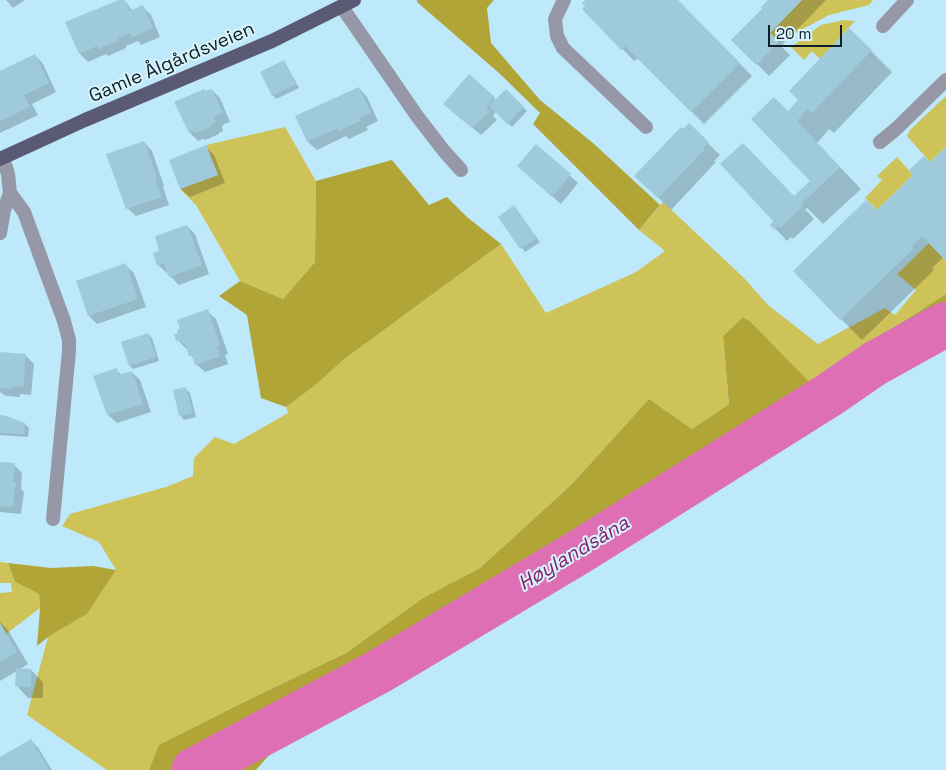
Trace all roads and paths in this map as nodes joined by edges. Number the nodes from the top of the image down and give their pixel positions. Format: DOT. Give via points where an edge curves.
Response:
graph roads {
  1 [pos="564,0"];
  2 [pos="907,0"];
  3 [pos="348,3"];
  4 [pos="883,26"];
  5 [pos="946,80"];
  6 [pos="646,127"];
  7 [pos="880,142"];
  8 [pos="2,158"];
  9 [pos="461,170"];
  10 [pos="10,193"];
  11 [pos="0,233"];
  12 [pos="53,519"];
  1 -- 6 [label="street" via="555,19 557,36 563,48"];
  2 -- 4 [label="street"];
  3 -- 8 [label="main road, Gamle Ålgårdsveien" via="272,41"];
  3 -- 9 [label="street" via="417,116"];
  5 -- 7 [label="street"];
  8 -- 10 [label="street, Gamle Ålgårdsveien"];
  10 -- 11 [label="street, Gamle Ålgårdsveien"];
  10 -- 12 [label="street, Gamle Ålgårdsveien" via="24,212 69,340"];
}
